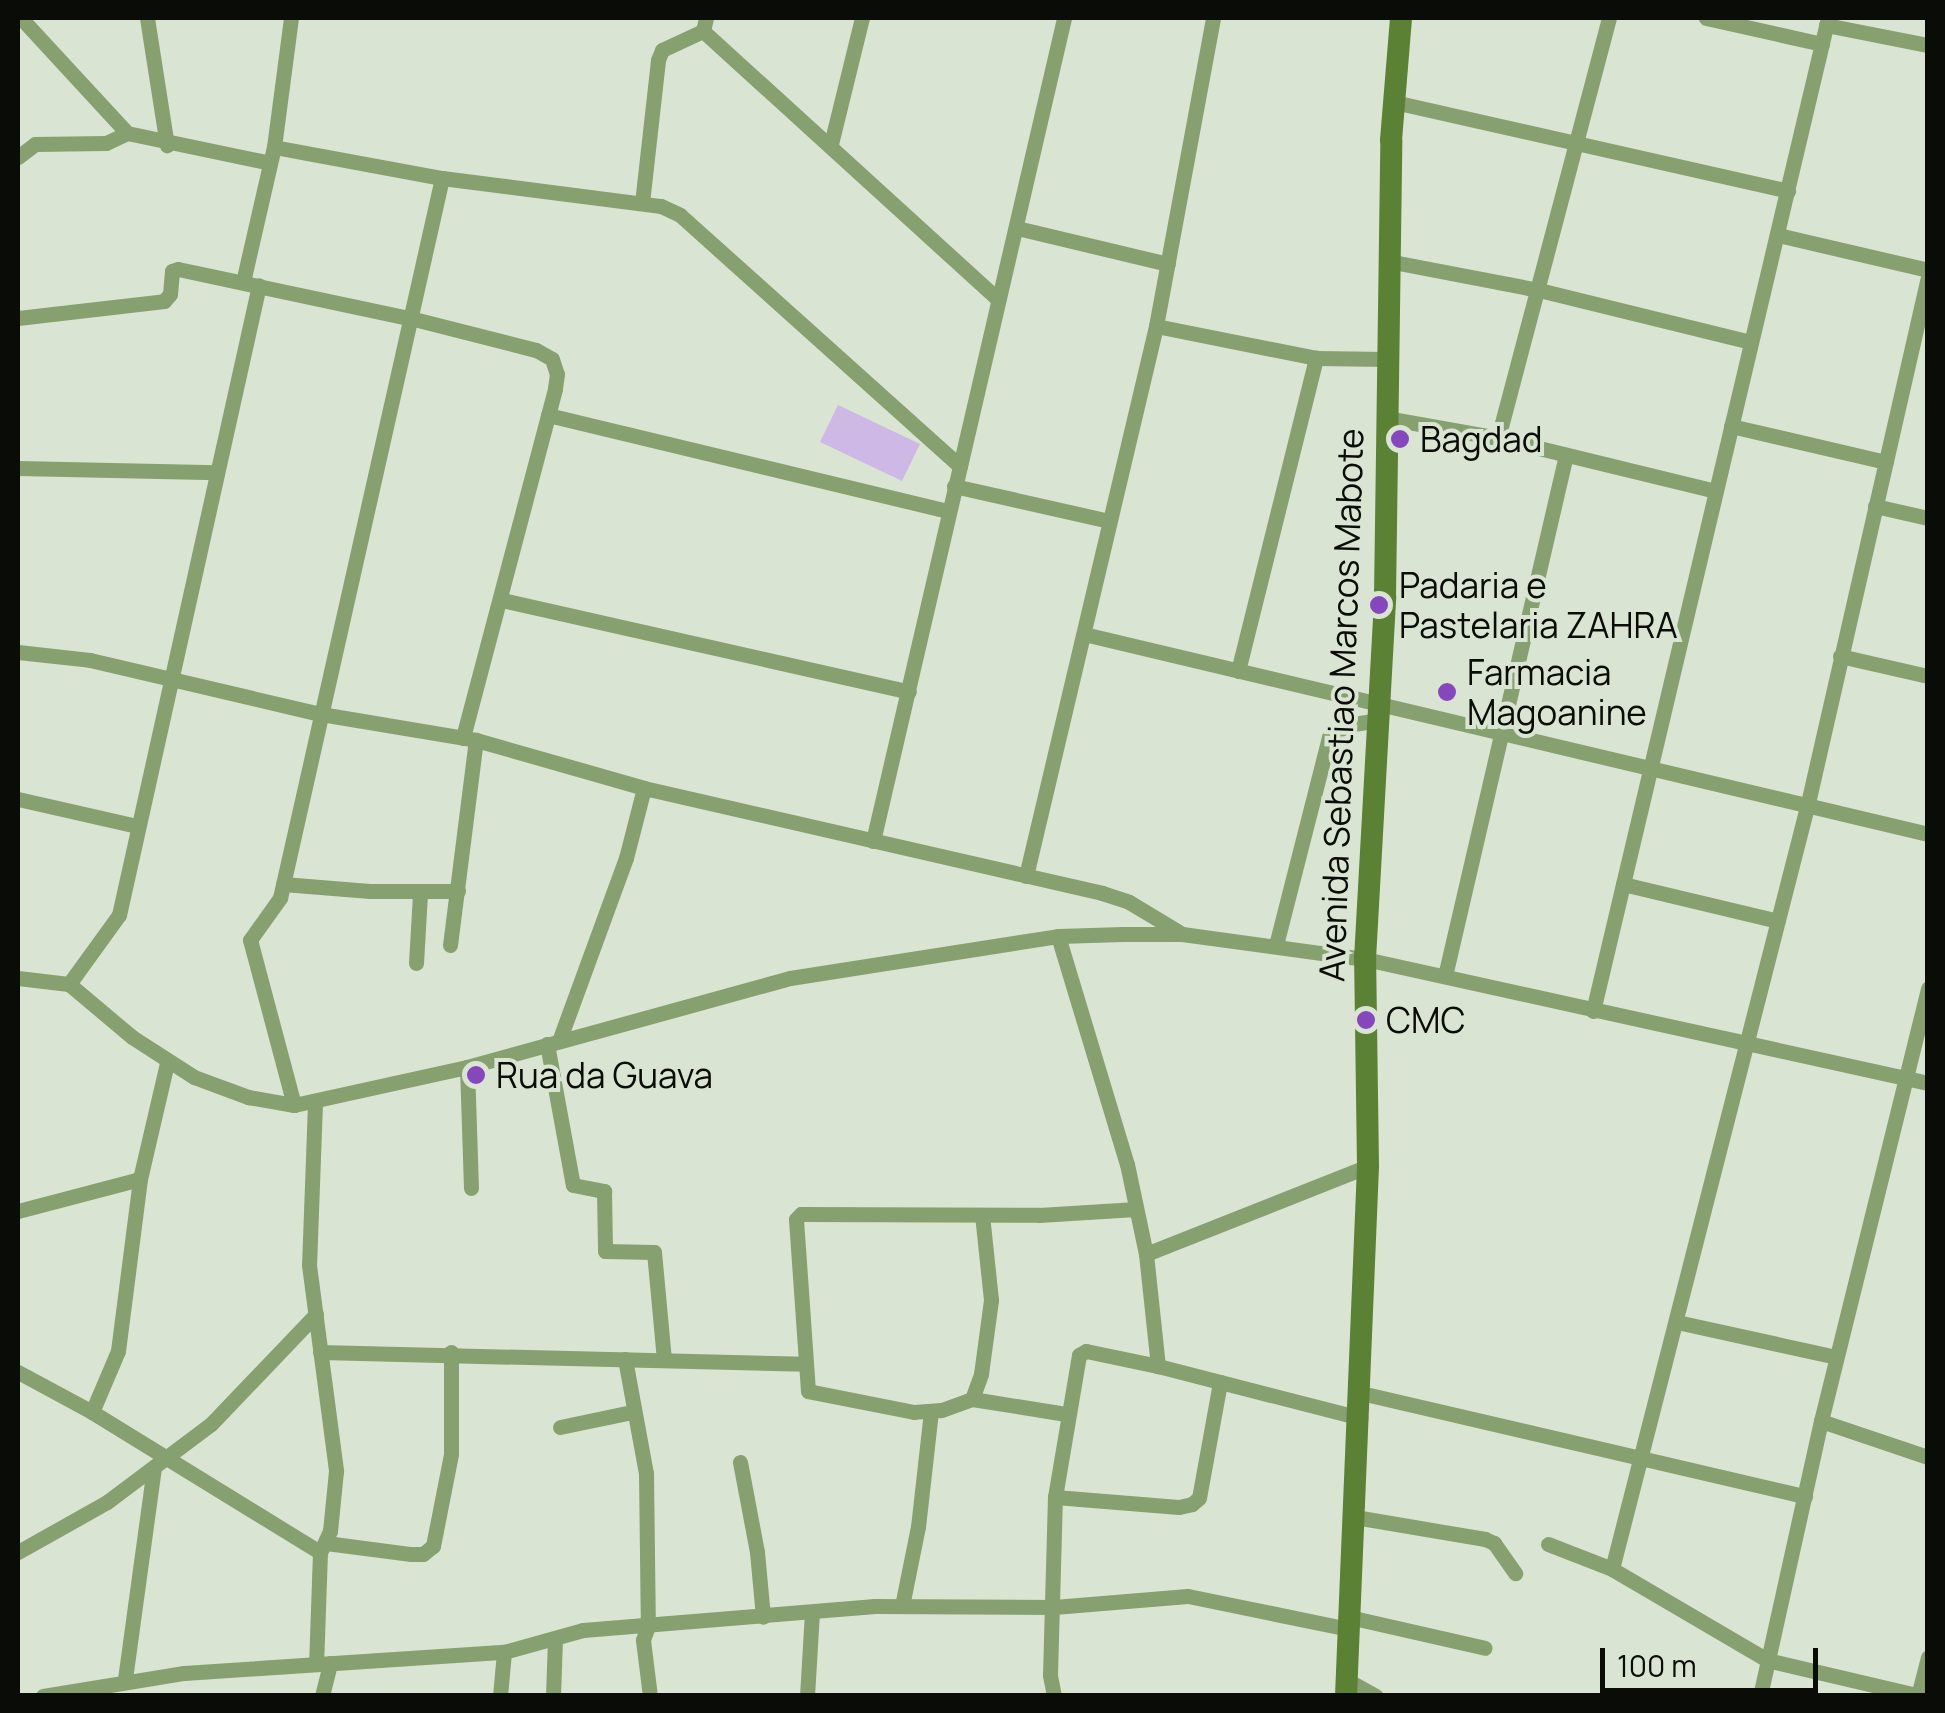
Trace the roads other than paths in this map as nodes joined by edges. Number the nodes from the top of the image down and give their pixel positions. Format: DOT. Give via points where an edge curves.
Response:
graph roads {
  1 [pos="21,18"];
  2 [pos="147,18"];
  3 [pos="291,18"];
  4 [pos="862,18"];
  5 [pos="1064,18"];
  6 [pos="1214,18"];
  7 [pos="1401,18"];
  8 [pos="1609,18"];
  9 [pos="1706,18"];
  10 [pos="1827,21"];
  11 [pos="705,24"];
  12 [pos="1822,44"];
  13 [pos="1928,45"];
  14 [pos="1394,102"];
  15 [pos="127,133"];
  16 [pos="831,144"];
  17 [pos="1573,144"];
  18 [pos="167,145"];
  19 [pos="272,155"];
  20 [pos="18,157"];
  21 [pos="442,178"];
  22 [pos="1788,191"];
  23 [pos="642,203"];
  24 [pos="1017,228"];
  25 [pos="1778,234"];
  26 [pos="1388,261"];
  27 [pos="1168,264"];
  28 [pos="1928,274"];
  29 [pos="251,284"];
  30 [pos="1539,290"];
  31 [pos="998,299"];
  32 [pos="18,318"];
  33 [pos="414,319"];
  34 [pos="1156,326"];
  35 [pos="1750,342"];
  36 [pos="1316,358"];
  37 [pos="1910,358"];
  38 [pos="1386,360"];
  39 [pos="1928,362"];
  40 [pos="548,415"];
  41 [pos="1386,418"];
  42 [pos="1730,426"];
  43 [pos="1498,438"];
  44 [pos="1566,456"];
  45 [pos="1886,462"];
  46 [pos="960,466"];
  47 [pos="18,468"];
  48 [pos="218,472"];
  49 [pos="954,486"];
  50 [pos="1715,491"];
  51 [pos="1876,506"];
  52 [pos="948,510"];
  53 [pos="1928,518"];
  54 [pos="1109,521"];
  55 [pos="502,600"];
  56 [pos="1084,634"];
  57 [pos="18,652"];
  58 [pos="1840,656"];
  59 [pos="1238,671"];
  60 [pos="1928,676"];
  61 [pos="170,679"];
  62 [pos="909,692"];
  63 [pos="1380,711"];
  64 [pos="320,714"];
  65 [pos="1500,730"];
  66 [pos="469,739"];
  67 [pos="1650,765"];
  68 [pos="644,788"];
  69 [pos="18,799"];
  70 [pos="1808,802"];
  71 [pos="137,826"];
  72 [pos="1928,834"];
  73 [pos="873,840"];
  74 [pos="1026,876"];
  75 [pos="283,884"];
  76 [pos="1624,884"];
  77 [pos="458,891"];
  78 [pos="420,893"];
  79 [pos="1778,922"];
  80 [pos="1182,934"];
  81 [pos="1058,936"];
  82 [pos="450,944"];
  83 [pos="1276,945"];
  84 [pos="1365,959"];
  85 [pos="416,964"];
  86 [pos="1445,976"];
  87 [pos="18,978"];
  88 [pos="69,984"];
  89 [pos="1928,988"];
  90 [pos="1592,1011"];
  91 [pos="1748,1041"];
  92 [pos="553,1042"];
  93 [pos="166,1063"];
  94 [pos="468,1066"];
  95 [pos="1908,1078"];
  96 [pos="1928,1083"];
  97 [pos="315,1102"];
  98 [pos="294,1105"];
  99 [pos="1368,1166"];
  100 [pos="140,1179"];
  101 [pos="471,1188"];
  102 [pos="18,1210"];
  103 [pos="1136,1210"];
  104 [pos="982,1215"];
  105 [pos="1146,1254"];
  106 [pos="316,1314"];
  107 [pos="1677,1322"];
  108 [pos="320,1352"];
  109 [pos="451,1352"];
  110 [pos="1836,1357"];
  111 [pos="625,1359"];
  112 [pos="664,1360"];
  113 [pos="804,1364"];
  114 [pos="1158,1366"];
  115 [pos="18,1372"];
  116 [pos="1220,1382"];
  117 [pos="1361,1394"];
  118 [pos="972,1399"];
  119 [pos="92,1412"];
  120 [pos="632,1412"];
  121 [pos="931,1412"];
  122 [pos="1066,1414"];
  123 [pos="1360,1418"];
  124 [pos="1821,1421"];
  125 [pos="560,1426"];
  126 [pos="1928,1457"];
  127 [pos="1639,1458"];
  128 [pos="740,1462"];
  129 [pos="159,1463"];
  130 [pos="1805,1496"];
  131 [pos="1055,1497"];
  132 [pos="1355,1517"];
  133 [pos="1548,1544"];
  134 [pos="323,1547"];
  135 [pos="18,1552"];
  136 [pos="1612,1570"];
  137 [pos="1514,1573"];
  138 [pos="902,1606"];
  139 [pos="1054,1607"];
  140 [pos="812,1613"];
  141 [pos="763,1617"];
  142 [pos="1349,1623"];
  143 [pos="648,1626"];
  144 [pos="555,1638"];
  145 [pos="1486,1648"];
  146 [pos="504,1652"];
  147 [pos="1928,1656"];
  148 [pos="1768,1660"];
  149 [pos="323,1663"];
  150 [pos="125,1679"];
  151 [pos="1346,1688"];
  152 [pos="1919,1695"];
  153 [pos="43,1696"];
  154 [pos="322,1696"];
  155 [pos="500,1696"];
  156 [pos="553,1696"];
  157 [pos="650,1696"];
  158 [pos="807,1696"];
  159 [pos="1054,1696"];
  160 [pos="1376,1696"];
  161 [pos="1760,1696"];
  1 -- 15 [label="street"];
  2 -- 18 [label="street"];
  3 -- 19 [label="street"];
  4 -- 16 [label="street"];
  5 -- 24 [label="street"];
  6 -- 27 [label="street"];
  7 -- 14 [label="main road, Avenida Sebastiao Marcos Mabote"];
  8 -- 17 [label="street"];
  9 -- 12 [label="street"];
  10 -- 12 [label="street"];
  10 -- 13 [label="street"];
  11 -- 16 [label="street"];
  11 -- 23 [label="street" via="662,50 658,60"];
  12 -- 22 [label="street"];
  14 -- 17 [label="street"];
  14 -- 26 [label="main road, Avenida Sebastiao Marcos Mabote"];
  15 -- 18 [label="street"];
  15 -- 20 [label="street" via="106,143 35,144"];
  16 -- 31 [label="street"];
  17 -- 22 [label="street"];
  17 -- 30 [label="street"];
  18 -- 19 [label="street"];
  19 -- 21 [label="street"];
  19 -- 29 [label="street"];
  21 -- 23 [label="street"];
  21 -- 33 [label="street"];
  22 -- 25 [label="street"];
  23 -- 46 [label="street" via="680,215"];
  24 -- 27 [label="street"];
  24 -- 31 [label="street"];
  25 -- 28 [label="street"];
  25 -- 35 [label="street"];
  26 -- 30 [label="street"];
  26 -- 38 [label="main road, Avenida Sebastiao Marcos Mabote"];
  27 -- 34 [label="street"];
  28 -- 37 [label="street"];
  29 -- 32 [label="street" via="178,269 164,301"];
  29 -- 33 [label="street"];
  29 -- 48 [label="street"];
  30 -- 35 [label="street"];
  30 -- 43 [label="street"];
  31 -- 46 [label="street"];
  33 -- 40 [label="street" via="536,350 552,360 557,374"];
  33 -- 64 [label="street"];
  34 -- 36 [label="street"];
  34 -- 54 [label="street"];
  35 -- 42 [label="street"];
  36 -- 38 [label="street"];
  36 -- 59 [label="street"];
  37 -- 39 [label="street"];
  37 -- 45 [label="street"];
  38 -- 41 [label="main road, Avenida Sebastiao Marcos Mabote"];
  40 -- 52 [label="street"];
  40 -- 55 [label="street"];
  41 -- 43 [label="street"];
  41 -- 63 [label="main road, Avenida Sebastiao Marcos Mabote"];
  42 -- 45 [label="street"];
  42 -- 50 [label="street"];
  43 -- 44 [label="street"];
  44 -- 50 [label="street"];
  44 -- 65 [label="street"];
  45 -- 51 [label="street"];
  46 -- 49 [label="street"];
  47 -- 48 [label="street"];
  48 -- 61 [label="street"];
  49 -- 52 [label="street"];
  49 -- 54 [label="street"];
  50 -- 67 [label="street"];
  51 -- 53 [label="street"];
  51 -- 58 [label="street"];
  52 -- 62 [label="street"];
  54 -- 56 [label="street"];
  55 -- 62 [label="street"];
  55 -- 66 [label="street"];
  56 -- 59 [label="street"];
  56 -- 74 [label="street"];
  57 -- 61 [label="street"];
  58 -- 60 [label="street"];
  58 -- 70 [label="street"];
  59 -- 63 [label="street"];
  61 -- 64 [label="street"];
  61 -- 71 [label="street"];
  62 -- 73 [label="street"];
  63 -- 65 [label="street"];
  63 -- 83 [label="street" via="1329,736"];
  63 -- 84 [label="main road, Avenida Sebastiao Marcos Mabote"];
  64 -- 66 [label="street"];
  64 -- 75 [label="street"];
  65 -- 67 [label="street"];
  65 -- 86 [label="street"];
  66 -- 68 [label="street"];
  66 -- 77 [label="street"];
  67 -- 70 [label="street"];
  67 -- 76 [label="street"];
  68 -- 73 [label="street"];
  68 -- 92 [label="street" via="626,858"];
  69 -- 71 [label="street"];
  70 -- 72 [label="street"];
  70 -- 79 [label="street"];
  71 -- 88 [label="street" via="119,915"];
  73 -- 74 [label="street"];
  74 -- 80 [label="street" via="1129,902"];
  75 -- 78 [label="street"];
  75 -- 98 [label="street" via="275,910 250,940"];
  76 -- 79 [label="street"];
  76 -- 90 [label="street"];
  77 -- 78 [label="street"];
  77 -- 82 [label="street"];
  78 -- 85 [label="street"];
  79 -- 91 [label="street"];
  80 -- 81 [label="street"];
  80 -- 83 [label="street"];
  81 -- 92 [label="street" via="790,978"];
  81 -- 103 [label="street"];
  83 -- 84 [label="street"];
  84 -- 86 [label="street"];
  84 -- 99 [label="main road, Avenida Sebastiao Marcos Mabote"];
  86 -- 90 [label="street"];
  87 -- 88 [label="street"];
  88 -- 93 [label="street"];
  89 -- 95 [label="street"];
  90 -- 91 [label="street"];
  91 -- 95 [label="street"];
  91 -- 107 [label="street"];
  92 -- 94 [label="street"];
  92 -- 112 [label="street" via="574,1185 604,1191 605,1251 654,1252"];
  93 -- 98 [label="street" via="221,1090"];
  93 -- 100 [label="street"];
  94 -- 97 [label="street"];
  94 -- 101 [label="street"];
  95 -- 96 [label="street"];
  95 -- 110 [label="street"];
  97 -- 98 [label="street"];
  97 -- 106 [label="street" via="308,1222"];
  99 -- 105 [label="street"];
  99 -- 117 [label="main road, Avenida Sebastiao Marcos Mabote"];
  100 -- 102 [label="street"];
  100 -- 119 [label="street" via="118,1351"];
  103 -- 104 [label="street"];
  103 -- 105 [label="street"];
  104 -- 113 [label="street" via="796,1218"];
  104 -- 118 [label="street" via="991,1300"];
  105 -- 114 [label="street"];
  106 -- 108 [label="street"];
  106 -- 129 [label="street" via="210,1424"];
  107 -- 110 [label="street"];
  107 -- 127 [label="street"];
  108 -- 109 [label="street"];
  108 -- 134 [label="street" via="336,1471"];
  109 -- 111 [label="street"];
  109 -- 134 [label="street" via="451,1454 433,1546 423,1554"];
  110 -- 124 [label="street"];
  111 -- 112 [label="street"];
  111 -- 120 [label="street"];
  112 -- 113 [label="street"];
  113 -- 121 [label="street" via="808,1392"];
  114 -- 116 [label="street"];
  114 -- 122 [label="street" via="1086,1351"];
  115 -- 119 [label="street"];
  116 -- 123 [label="street"];
  116 -- 131 [label="street" via="1199,1498 1192,1504"];
  117 -- 123 [label="main road, Avenida Sebastiao Marcos Mabote"];
  117 -- 127 [label="street"];
  118 -- 121 [label="street"];
  118 -- 122 [label="street"];
  119 -- 129 [label="street"];
  120 -- 125 [label="street"];
  120 -- 143 [label="street" via="646,1473"];
  121 -- 138 [label="street"];
  122 -- 131 [label="street"];
  123 -- 132 [label="main road, Avenida Sebastiao Marcos Mabote"];
  124 -- 126 [label="street"];
  124 -- 130 [label="street"];
  127 -- 130 [label="street"];
  127 -- 136 [label="street"];
  128 -- 141 [label="street"];
  129 -- 134 [label="street"];
  129 -- 135 [label="street" via="107,1502"];
  129 -- 150 [label="street"];
  130 -- 148 [label="street"];
  131 -- 139 [label="street"];
  132 -- 137 [label="street" via="1494,1542"];
  132 -- 142 [label="main road, Avenida Sebastiao Marcos Mabote"];
  133 -- 136 [label="street"];
  134 -- 149 [label="street"];
  136 -- 148 [label="street"];
  138 -- 139 [label="street"];
  138 -- 140 [label="street"];
  139 -- 142 [label="street" via="1211,1598"];
  139 -- 159 [label="street"];
  140 -- 141 [label="street"];
  140 -- 158 [label="street"];
  141 -- 143 [label="street"];
  142 -- 145 [label="street"];
  142 -- 151 [label="main road, Avenida Sebastiao Marcos Mabote"];
  143 -- 144 [label="street"];
  143 -- 157 [label="street" via="643,1640"];
  144 -- 146 [label="street"];
  144 -- 156 [label="street"];
  146 -- 149 [label="street"];
  146 -- 155 [label="street"];
  147 -- 152 [label="street"];
  148 -- 152 [label="street"];
  148 -- 161 [label="street"];
  149 -- 150 [label="street"];
  149 -- 154 [label="street"];
  150 -- 153 [label="street"];
  151 -- 160 [label="street"];
}
